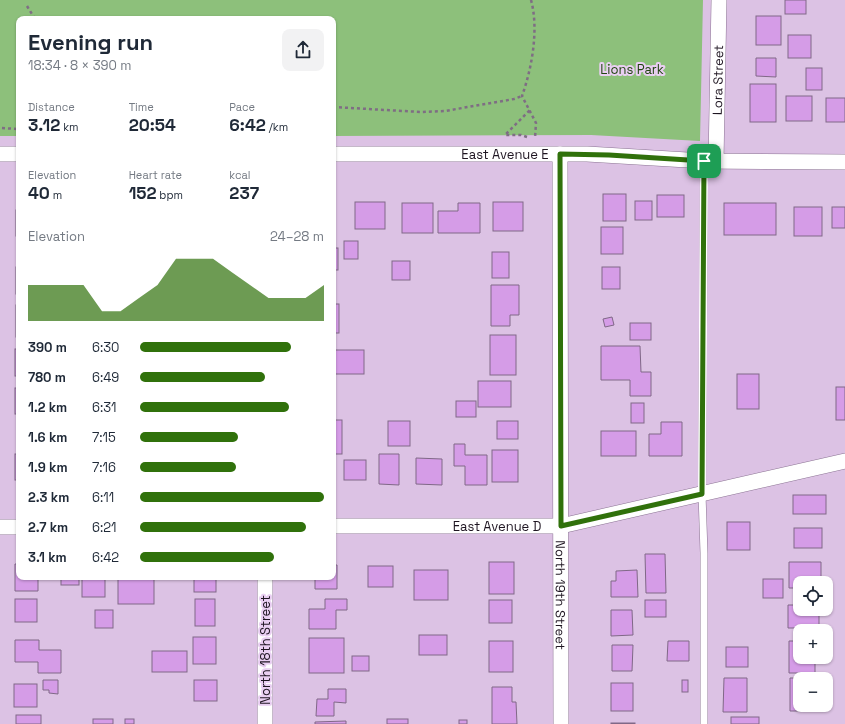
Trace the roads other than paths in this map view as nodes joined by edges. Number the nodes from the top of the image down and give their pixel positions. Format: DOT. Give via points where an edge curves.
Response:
graph roads {
  1 [pos="719,0"];
  2 [pos="0,154"];
  3 [pos="16,154"];
  4 [pos="336,154"];
  5 [pos="560,154"];
  6 [pos="710,161"];
  7 [pos="845,162"];
  8 [pos="845,460"];
  9 [pos="702,494"];
  10 [pos="336,526"];
  11 [pos="561,526"];
  12 [pos="0,527"];
  13 [pos="16,527"];
  14 [pos="265,580"];
  15 [pos="265,724"];
  16 [pos="561,724"];
  17 [pos="704,724"];
  1 -- 6 [label="street, Lora Street"];
  2 -- 3 [label="street"];
  4 -- 5 [label="street, East Avenue E"];
  5 -- 6 [label="street, East Avenue E"];
  5 -- 11 [label="street, North 19th Street"];
  6 -- 7 [label="street, East Avenue E"];
  6 -- 9 [label="lane"];
  8 -- 9 [label="street, East Avenue D"];
  9 -- 11 [label="street, East Avenue D"];
  9 -- 17 [label="lane"];
  10 -- 11 [label="street, East Avenue D"];
  11 -- 16 [label="street, North 19th Street"];
  12 -- 13 [label="street"];
  14 -- 15 [label="street, North 18th Street"];
}
